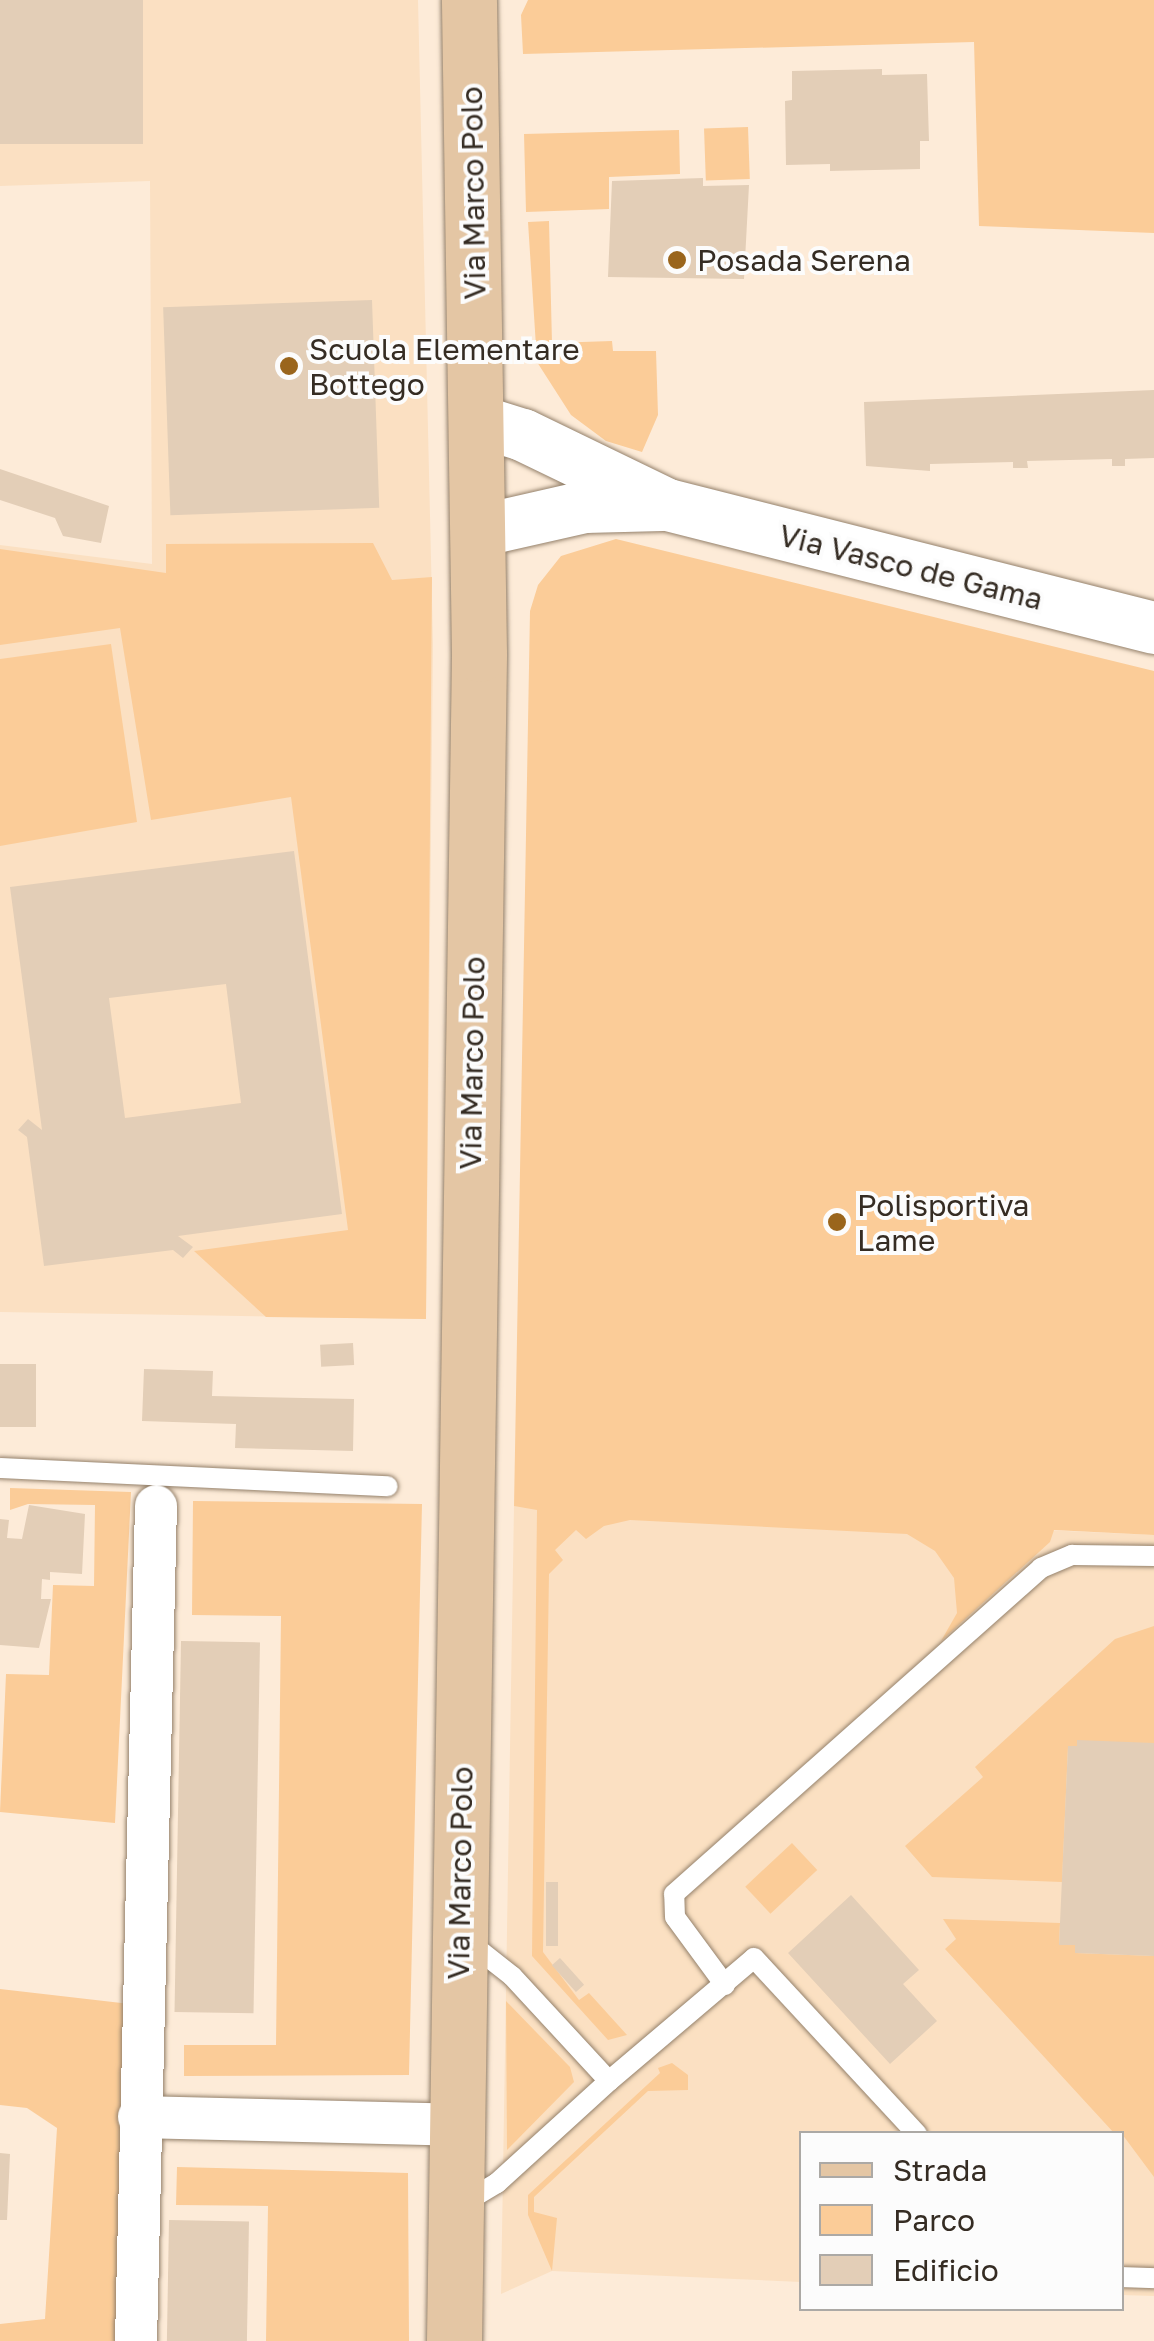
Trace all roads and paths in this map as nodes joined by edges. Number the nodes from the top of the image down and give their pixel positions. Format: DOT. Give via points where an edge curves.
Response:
graph roads {
  1 [pos="469,0"];
  2 [pos="478,421"];
  3 [pos="668,505"];
  4 [pos="479,531"];
  5 [pos="1154,628"];
  6 [pos="0,1468"];
  7 [pos="388,1486"];
  8 [pos="156,1506"];
  9 [pos="1154,1556"];
  10 [pos="460,1935"];
  11 [pos="725,1985"];
  12 [pos="609,2080"];
  13 [pos="139,2117"];
  14 [pos="456,2125"];
  15 [pos="914,2131"];
  16 [pos="456,2206"];
  17 [pos="1124,2276"];
  18 [pos="1154,2278"];
  19 [pos="136,2341"];
  20 [pos="454,2341"];
  1 -- 2 [label="main road, Via Marco Polo"];
  2 -- 3 [label="street, Via Vasco de Gama" via="523,435"];
  2 -- 4 [label="main road, Via Marco Polo"];
  3 -- 4 [label="street, Via Vasco de Gama" via="585,507"];
  3 -- 5 [label="street, Via Vasco de Gama"];
  4 -- 10 [label="main road, Via Marco Polo"];
  6 -- 7 [label="lane"];
  8 -- 13 [label="street"];
  9 -- 11 [label="lane" via="1085,1554 1050,1562 674,1894 670,1909"];
  10 -- 12 [label="lane" via="499,1964"];
  10 -- 14 [label="main road, Via Marco Polo"];
  11 -- 12 [label="lane"];
  11 -- 15 [label="lane" via="754,1958"];
  12 -- 16 [label="lane" via="497,2183"];
  13 -- 14 [label="street"];
  13 -- 19 [label="street"];
  14 -- 16 [label="main road, Via Marco Polo"];
  16 -- 20 [label="main road, Via Marco Polo"];
  17 -- 18 [label="lane"];
}
